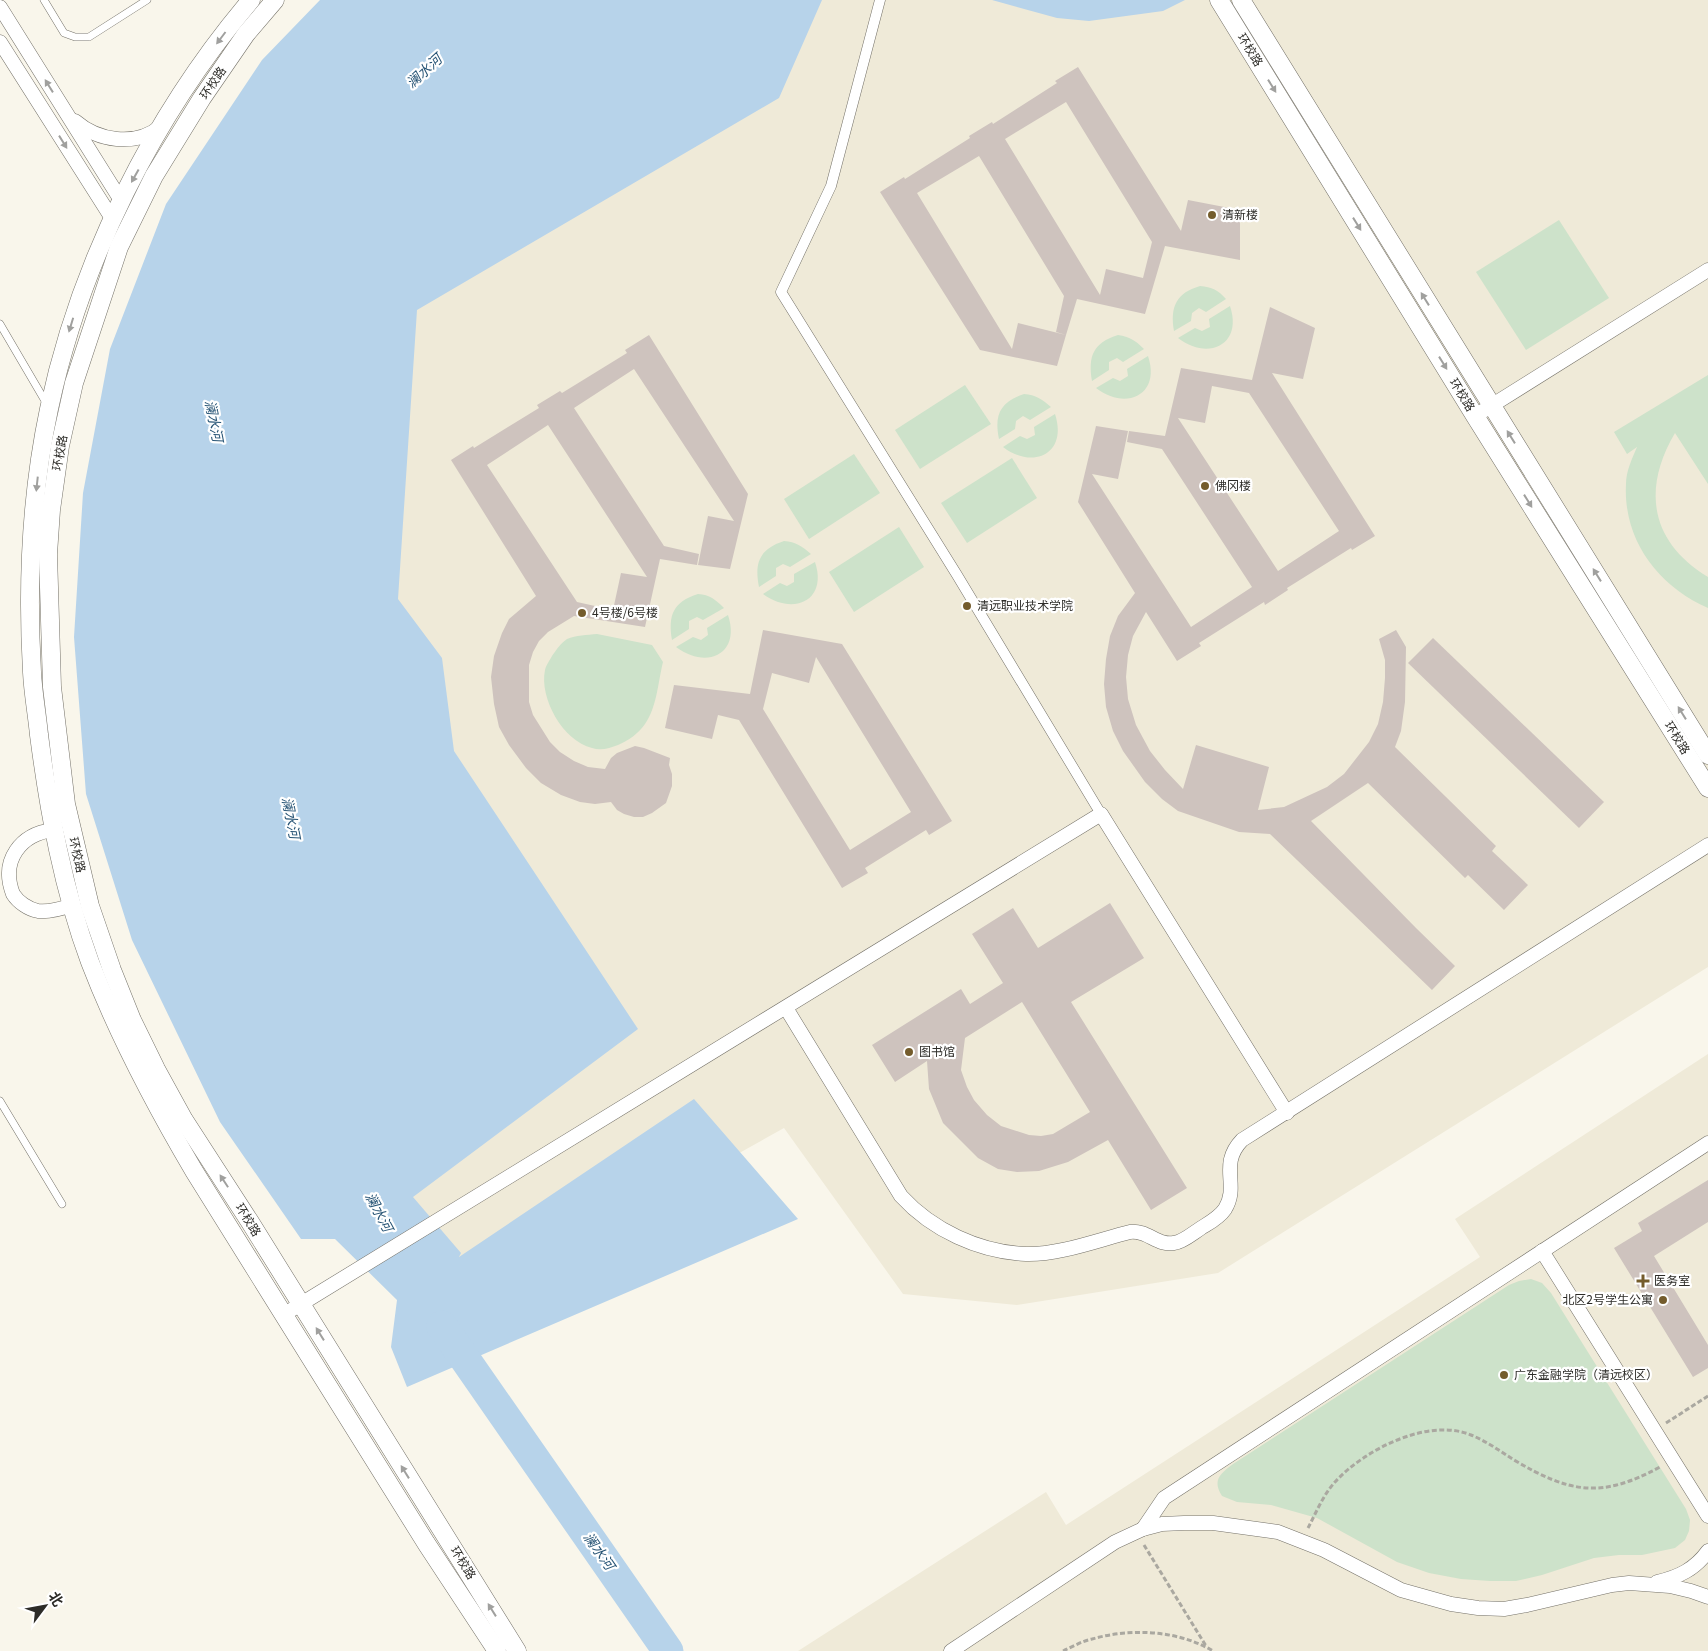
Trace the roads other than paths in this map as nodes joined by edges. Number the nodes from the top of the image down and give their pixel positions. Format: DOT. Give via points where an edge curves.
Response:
graph roads {
  1 [pos="44,0"];
  2 [pos="147,0"];
  3 [pos="251,0"];
  4 [pos="275,0"];
  5 [pos="880,0"];
  6 [pos="1219,0"];
  7 [pos="1241,0"];
  8 [pos="0,8"];
  9 [pos="0,42"];
  10 [pos="66,112"];
  11 [pos="163,124"];
  12 [pos="122,202"];
  13 [pos="113,220"];
  14 [pos="1708,270"];
  15 [pos="0,324"];
  16 [pos="1492,406"];
  17 [pos="49,409"];
  18 [pos="1476,416"];
  19 [pos="1708,755"];
  20 [pos="1708,788"];
  21 [pos="1101,814"];
  22 [pos="53,830"];
  23 [pos="1708,845"];
  24 [pos="2,882"];
  25 [pos="72,905"];
  26 [pos="786,1008"];
  27 [pos="0,1101"];
  28 [pos="1287,1113"];
  29 [pos="1708,1143"];
  30 [pos="62,1204"];
  31 [pos="1542,1251"];
  32 [pos="301,1304"];
  33 [pos="284,1315"];
  34 [pos="1708,1516"];
  35 [pos="1139,1530"];
  36 [pos="1708,1551"];
  37 [pos="1648,1584"];
  38 [pos="1708,1597"];
  39 [pos="497,1651"];
  40 [pos="517,1651"];
  41 [pos="951,1651"];
  1 -- 2 [label="lane" via="64,33 88,37"];
  3 -- 11 [label="street, 环校路, one-way" via="201,66"];
  32 -- 4 [label="street, 环校路, one-way" via="184,1120 132,1020 112,970 90,906 66,804 57,744 49,612 48,554 60,446 74,383 118,247 154,176 202,98 246,34"];
  5 -- 21 [label="street" via="831,186 781,292"];
  6 -- 18 [label="street, 环校路, one-way"];
  16 -- 7 [label="street, 环校路, one-way"];
  10 -- 8 [label="street, one-way"];
  9 -- 13 [label="street, one-way"];
  10 -- 11 [label="street" via="87,131 119,140 152,133"];
  10 -- 12 [label="street"];
  11 -- 12 [label="street, 环校路, one-way"];
  12 -- 13 [label="street, 环校路"];
  13 -- 17 [label="street, 环校路, one-way" via="73,320"];
  14 -- 16 [label="street"];
  15 -- 17 [label="lane"];
  16 -- 18 [label="street"];
  19 -- 16 [label="street, 环校路, one-way"];
  17 -- 22 [label="street, 环校路, one-way" via="33,527 30,607 32,675"];
  18 -- 20 [label="street, 环校路, one-way"];
  21 -- 26 [label="street"];
  21 -- 28 [label="street"];
  22 -- 24 [label="street" via="31,835 11,850"];
  22 -- 25 [label="street, 环校路"];
  23 -- 28 [label="street"];
  24 -- 25 [label="street" via="16,899 36,910 62,909"];
  25 -- 33 [label="street, 环校路" via="90,961 128,1053 189,1162"];
  26 -- 28 [label="street" via="901,1196 921,1215 950,1233 989,1249 1026,1254 1043,1252 1138,1231 1163,1243 1175,1243 1216,1219 1225,1210 1230,1192 1231,1155 1242,1140"];
  26 -- 32 [label="street"];
  27 -- 30 [label="lane"];
  29 -- 31 [label="street"];
  31 -- 34 [label="street"];
  31 -- 35 [label="street" via="1164,1498"];
  32 -- 33 [label="street"];
  40 -- 32 [label="street, 环校路, one-way"];
  33 -- 39 [label="street, 环校路"];
  35 -- 37 [label="street" via="1162,1524 1213,1523 1278,1532 1324,1550 1401,1590 1478,1608 1504,1609 1612,1585"];
  35 -- 41 [label="street" via="1115,1542"];
  36 -- 37 [label="street" via="1685,1573"];
  37 -- 38 [label="street"];
}
